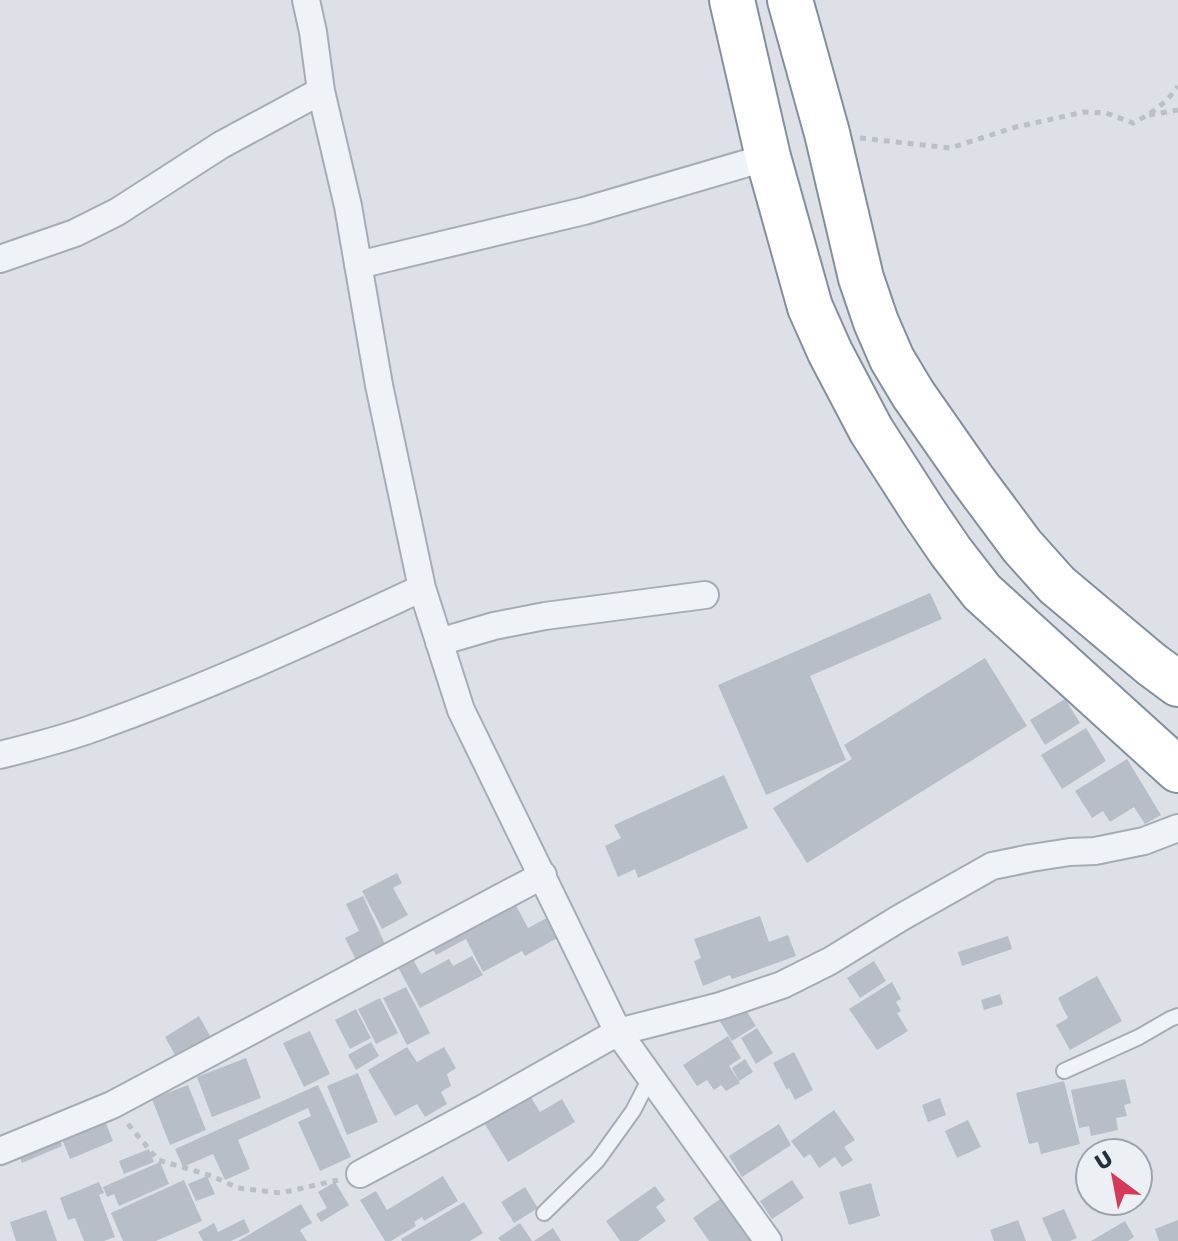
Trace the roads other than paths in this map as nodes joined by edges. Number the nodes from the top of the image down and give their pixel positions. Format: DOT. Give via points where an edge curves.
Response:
graph roads {
  1 [pos="306,0"];
  2 [pos="732,0"];
  3 [pos="790,0"];
  4 [pos="321,91"];
  5 [pos="768,157"];
  6 [pos="0,259"];
  7 [pos="358,265"];
  8 [pos="973,480"];
  9 [pos="923,511"];
  10 [pos="422,588"];
  11 [pos="705,595"];
  12 [pos="439,642"];
  13 [pos="1177,681"];
  14 [pos="0,755"];
  15 [pos="1178,770"];
  16 [pos="1178,828"];
  17 [pos="543,875"];
  18 [pos="1178,1016"];
  19 [pos="618,1032"];
  20 [pos="1064,1071"];
  21 [pos="650,1078"];
  22 [pos="0,1151"];
  23 [pos="360,1174"];
  24 [pos="544,1213"];
  25 [pos="765,1240"];
  1 -- 4 [label="street"];
  2 -- 5 [label="highway"];
  3 -- 8 [label="highway" via="876,322 913,394"];
  4 -- 6 [label="street" via="221,145 117,212"];
  4 -- 7 [label="street"];
  5 -- 7 [label="street" via="584,211"];
  5 -- 9 [label="highway" via="810,307 871,430"];
  7 -- 10 [label="street"];
  8 -- 9 [label="highway"];
  8 -- 13 [label="highway" via="1057,585"];
  9 -- 15 [label="highway" via="982,592"];
  10 -- 12 [label="street"];
  10 -- 14 [label="street" via="171,698 74,735"];
  11 -- 12 [label="street" via="545,616"];
  12 -- 17 [label="street" via="461,710"];
  16 -- 19 [label="street" via="1144,841 992,866 782,985"];
  17 -- 19 [label="street"];
  17 -- 22 [label="street" via="112,1105"];
  18 -- 20 [label="lane"];
  19 -- 21 [label="street"];
  19 -- 23 [label="street"];
  21 -- 24 [label="lane" via="597,1161"];
  21 -- 25 [label="street"];
}
